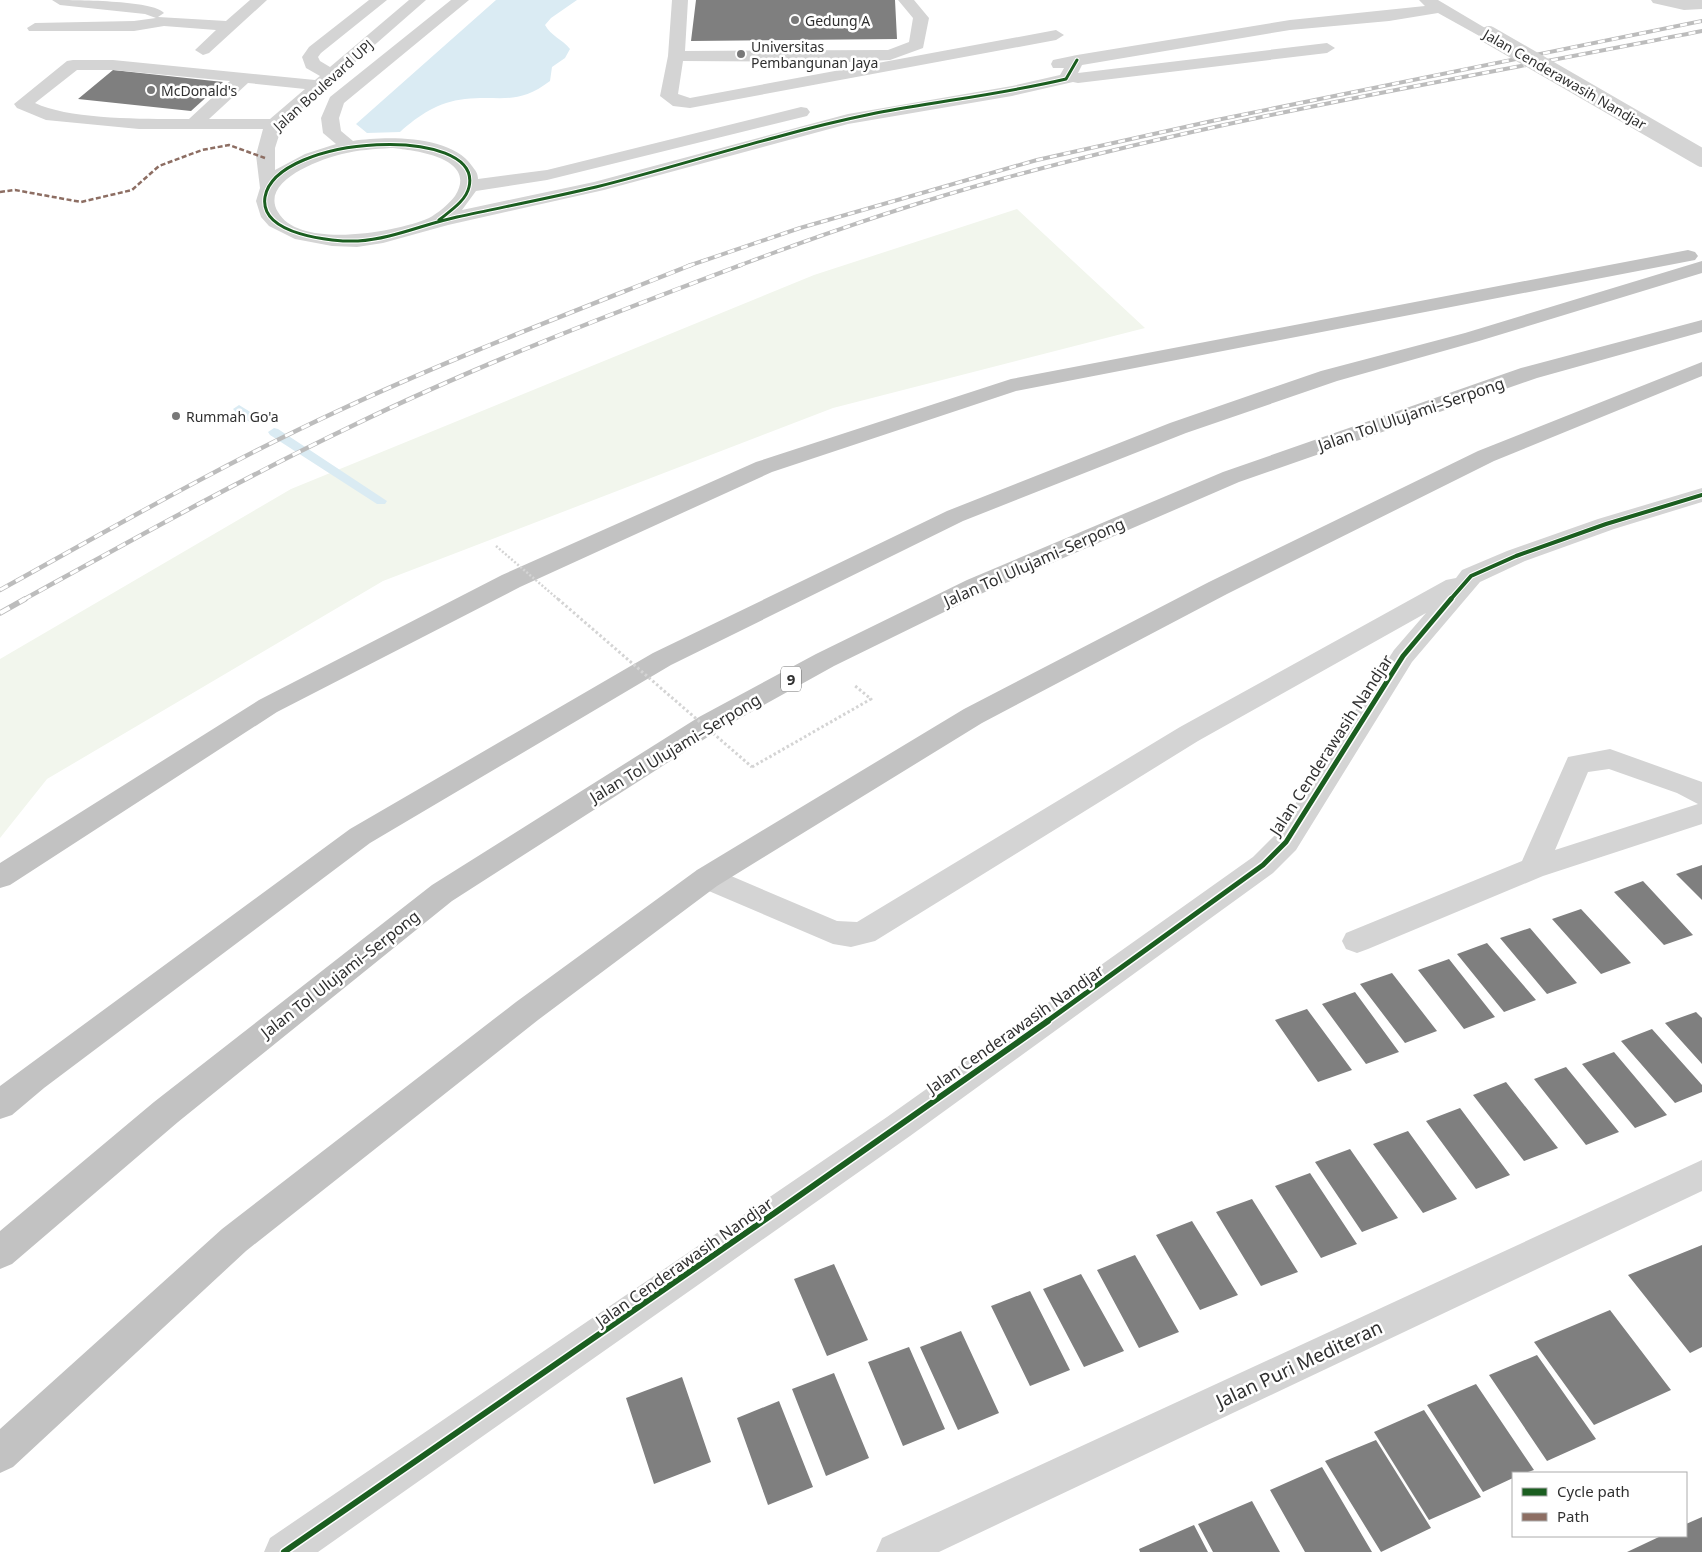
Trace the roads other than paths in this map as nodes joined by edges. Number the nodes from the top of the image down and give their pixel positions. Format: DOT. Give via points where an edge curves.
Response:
graph roads {
  1 [pos="60,0"];
  2 [pos="259,0"];
  3 [pos="379,0"];
  4 [pos="418,0"];
  5 [pos="461,0"];
  6 [pos="680,0"];
  7 [pos="906,0"];
  8 [pos="1659,0"];
  9 [pos="1358,4"];
  10 [pos="1434,4"];
  11 [pos="1702,4"];
  12 [pos="164,21"];
  13 [pos="1290,25"];
  14 [pos="229,26"];
  15 [pos="35,28"];
  16 [pos="1056,35"];
  17 [pos="1327,48"];
  18 [pos="203,50"];
  19 [pos="676,56"];
  20 [pos="1077,60"];
  21 [pos="1044,67"];
  22 [pos="244,78"];
  23 [pos="714,78"];
  24 [pos="325,80"];
  25 [pos="1066,80"];
  26 [pos="819,108"];
  27 [pos="193,124"];
  28 [pos="274,124"];
  29 [pos="350,146"];
  30 [pos="1702,158"];
  31 [pos="470,186"];
  32 [pos="269,187"];
  33 [pos="439,220"];
  34 [pos="1702,256"];
  35 [pos="1702,267"];
  36 [pos="1702,326"];
  37 [pos="1702,368"];
  38 [pos="1702,495"];
  39 [pos="1470,577"];
  40 [pos="1702,795"];
  41 [pos="1702,813"];
  42 [pos="1533,868"];
  43 [pos="0,877"];
  44 [pos="707,878"];
  45 [pos="1357,941"];
  46 [pos="0,1105"];
  47 [pos="1702,1175"];
  48 [pos="0,1253"];
  49 [pos="0,1454"];
  50 [pos="284,1552"];
  51 [pos="896,1552"];
  1 -- 12 [label="street" via="148,10 159,14"];
  2 -- 14 [label="street"];
  3 -- 24 [label="street" via="310,57"];
  4 -- 24 [label="street, Jalan Boulevard UPJ"];
  5 -- 29 [label="street, Jalan Boulevard UPJ" via="336,101 330,118 332,133"];
  6 -- 19 [label="street"];
  7 -- 23 [label="street" via="921,18 917,45 890,55 848,57"];
  8 -- 11 [label="street" via="1684,5"];
  9 -- 13 [label="street"];
  10 -- 13 [label="street" via="1389,16"];
  10 -- 30 [label="street, Jalan Cenderawasih Nandjar, bridge"];
  12 -- 14 [label="street"];
  12 -- 15 [label="street" via="134,26"];
  13 -- 20 [label="street"];
  14 -- 18 [label="street"];
  16 -- 23 [label="street"];
  17 -- 25 [label="street"];
  19 -- 23 [label="street"];
  19 -- 23 [label="street" via="669,96 679,102 690,103"];
  20 -- 21 [label="street"];
  20 -- 25 [label="street"];
  22 -- 24 [label="street"];
  22 -- 27 [label="street"];
  22 -- 27 [label="street" via="113,65 73,65 23,104 46,114 139,124"];
  24 -- 28 [label="street, Jalan Boulevard UPJ"];
  25 -- 33 [label="street" via="849,119 563,195"];
  26 -- 31 [label="street" via="547,175"];
  27 -- 28 [label="street"];
  28 -- 32 [label="street, Jalan Boulevard UPJ" via="266,139 264,162"];
  29 -- 31 [label="street" via="391,143 442,152 464,166 470,175"];
  29 -- 32 [label="street" via="300,162 281,174"];
  31 -- 33 [label="street" via="457,208"];
  32 -- 33 [label="street, Jalan Boulevard UPJ" via="265,201 269,214 281,226 326,240 386,238"];
  34 -- 43 [label="highway" via="1673,258 1010,385 764,467 511,581 268,706"];
  35 -- 46 [label="highway" via="1472,337 1329,376 1178,428 955,516 724,629 662,660 360,836"];
  36 -- 48 [label="highway, Jalan Tol Ulujami–Serpong / 9" via="1529,373 1231,476 976,586 825,660 708,724 442,893 166,1112"];
  37 -- 44 [label="highway" via="1486,456 1218,588 973,716"];
  38 -- 39 [label="street, Jalan Cenderawasih Nandjar" via="1606,524 1516,556"];
  39 -- 44 [label="street" via="1189,734 864,933 833,932"];
  39 -- 50 [label="street, Jalan Cenderawasih Nandjar" via="1402,656 1286,842 1263,865 1056,1017"];
  40 -- 42 [label="street" via="1687,786 1610,759 1578,764"];
  41 -- 42 [label="street"];
  42 -- 45 [label="street"];
  44 -- 49 [label="highway" via="526,1011 234,1240"];
  47 -- 51 [label="street, Jalan Puri Mediteran"];
}
